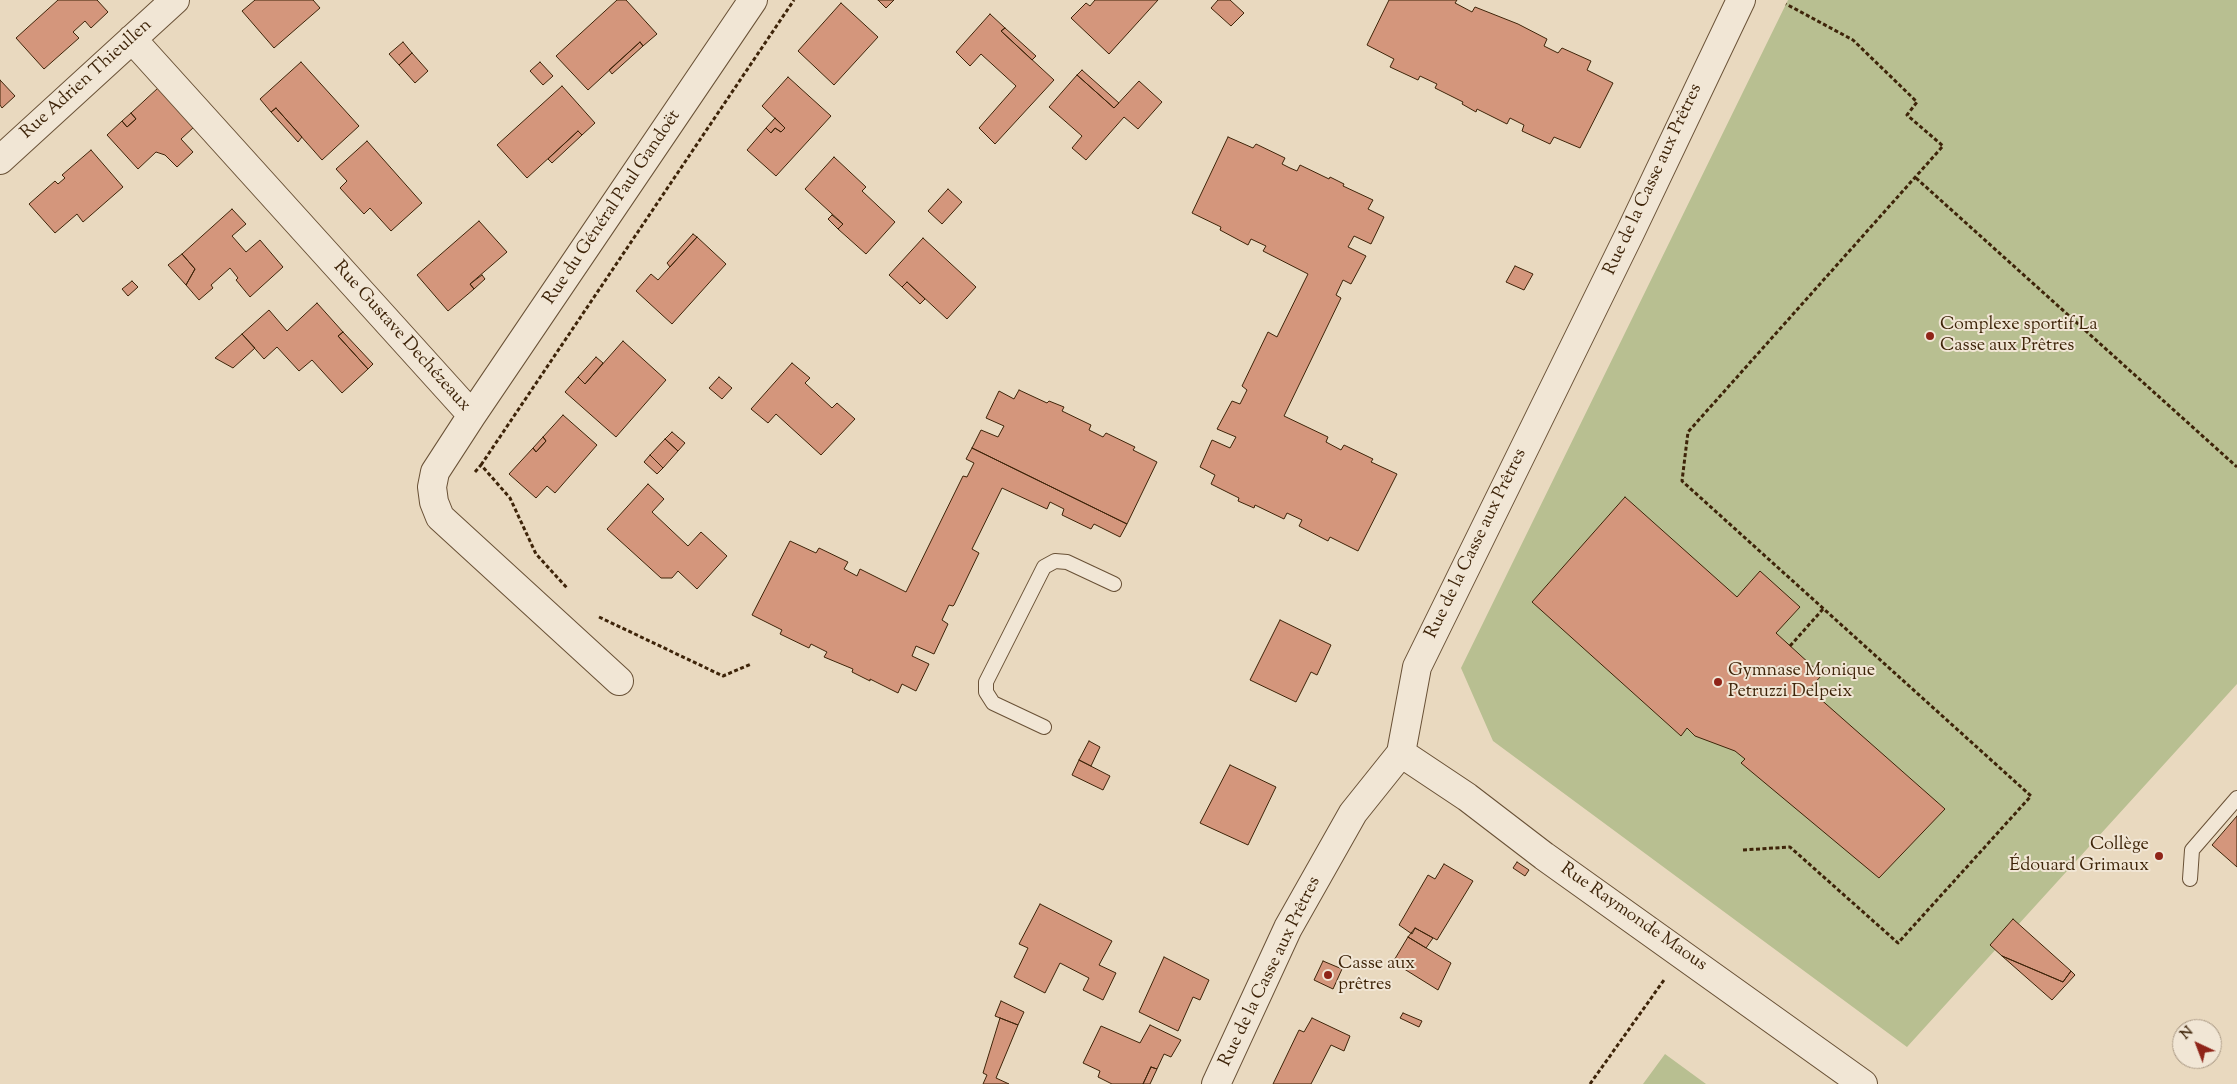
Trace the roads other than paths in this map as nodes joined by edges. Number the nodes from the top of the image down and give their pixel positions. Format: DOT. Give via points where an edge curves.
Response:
graph roads {
  1 [pos="175,0"];
  2 [pos="753,0"];
  3 [pos="1740,0"];
  4 [pos="132,39"];
  5 [pos="0,160"];
  6 [pos="472,415"];
  7 [pos="1114,584"];
  8 [pos="619,681"];
  9 [pos="1044,727"];
  10 [pos="1401,753"];
  11 [pos="2237,798"];
  12 [pos="2190,879"];
  13 [pos="1216,1084"];
  14 [pos="1863,1084"];
  1 -- 4 [label="street, Rue Adrien Thieullen"];
  2 -- 6 [label="street, Rue du Général Paul Gandoët"];
  3 -- 10 [label="street, Rue de la Casse aux Prêtres" via="1630,233 1417,667"];
  4 -- 5 [label="street, Rue Adrien Thieullen"];
  4 -- 6 [label="street, Rue Gustave Dechézeaux"];
  6 -- 8 [label="street, Rue Gustave Dechézeaux" via="435,472 432,487 440,517"];
  7 -- 9 [label="lane" via="1067,562 1055,561 1044,566 986,682 986,692 992,703"];
  10 -- 13 [label="street, Rue de la Casse aux Prêtres" via="1353,813 1288,928"];
  10 -- 14 [label="street, Rue Raymonde Maous" via="1467,797 1544,856"];
  11 -- 12 [label="lane" via="2192,850"];
}
